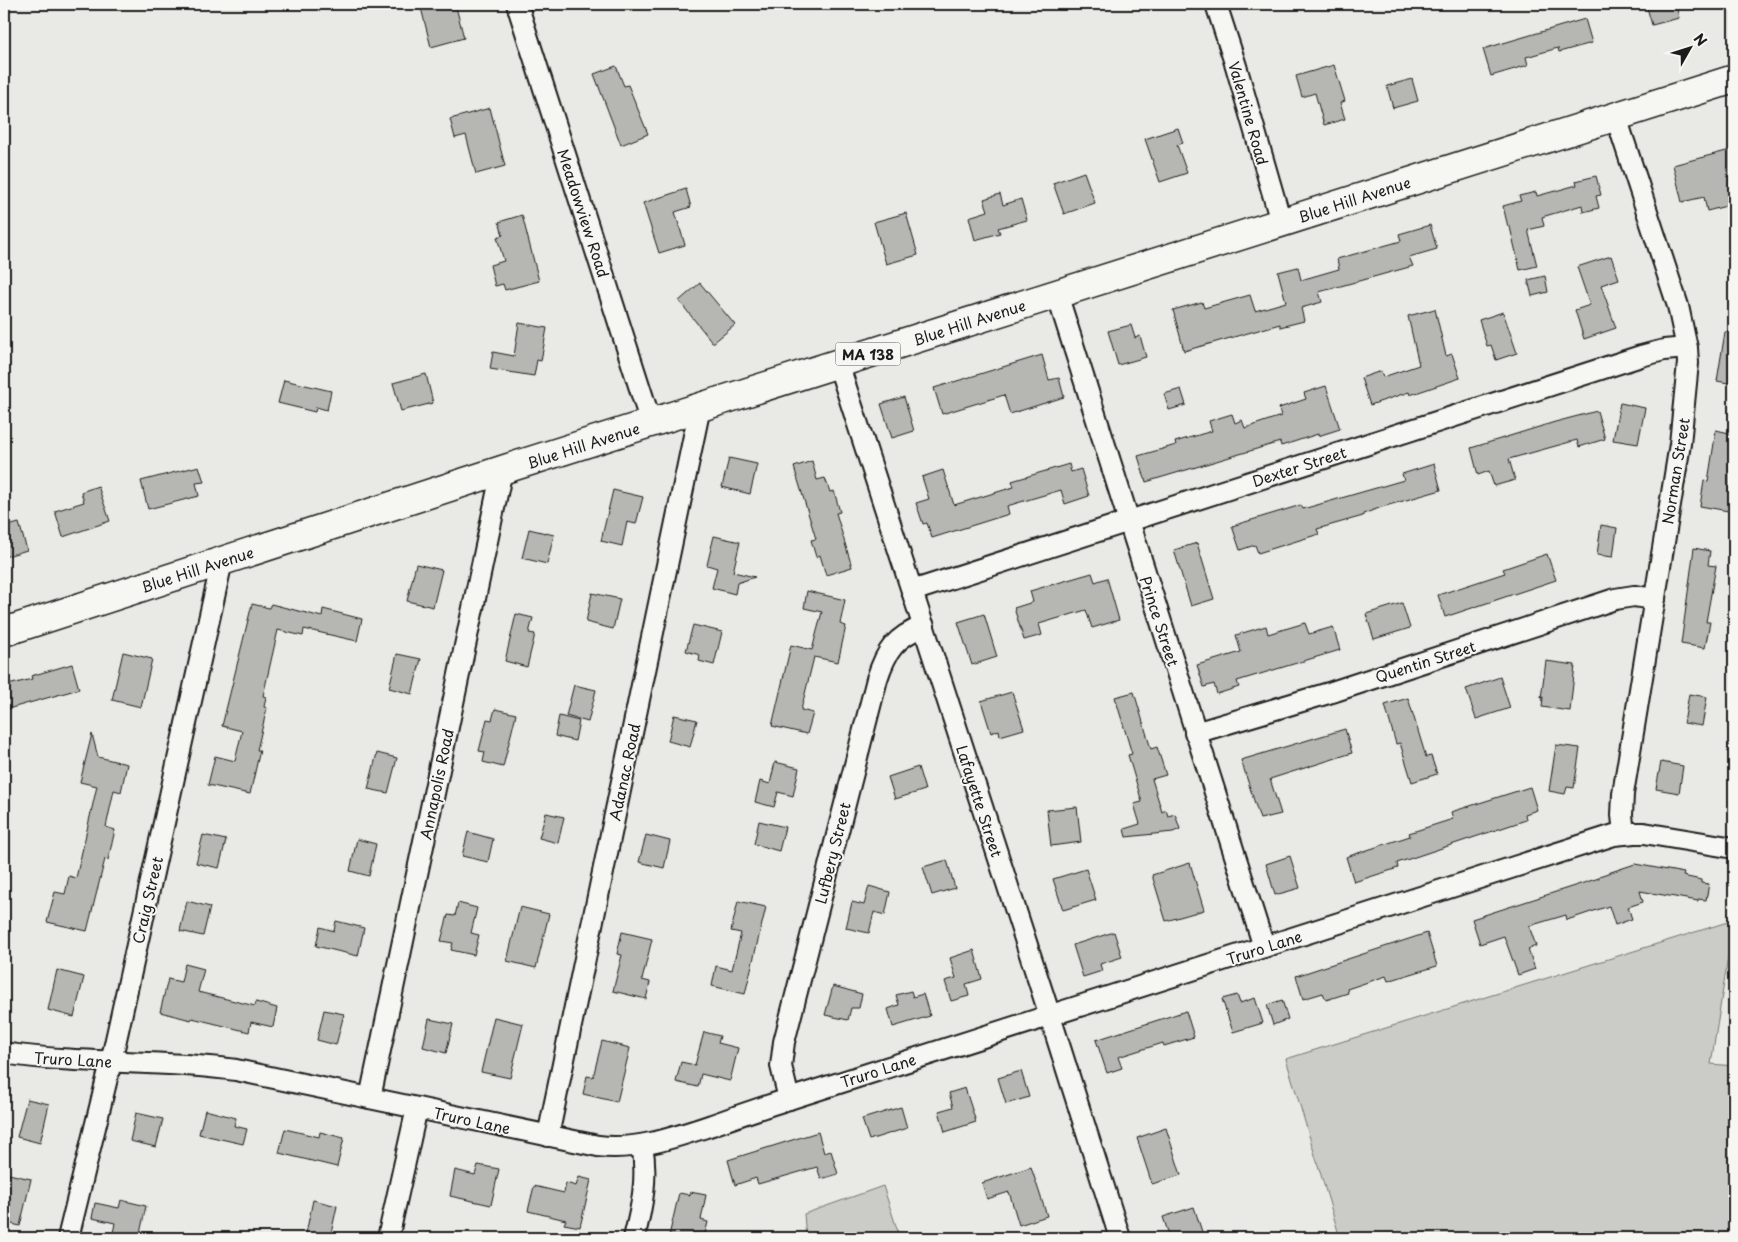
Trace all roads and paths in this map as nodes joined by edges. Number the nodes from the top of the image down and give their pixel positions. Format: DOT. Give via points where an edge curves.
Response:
graph roads {
  1 [pos="517,4"];
  2 [pos="1216,4"];
  3 [pos="1734,79"];
  4 [pos="1616,116"];
  5 [pos="1281,222"];
  6 [pos="1057,294"];
  7 [pos="1687,348"];
  8 [pos="838,363"];
  9 [pos="700,407"];
  10 [pos="651,423"];
  11 [pos="502,470"];
  12 [pos="1128,520"];
  13 [pos="222,561"];
  14 [pos="912,591"];
  15 [pos="1655,599"];
  16 [pos="924,626"];
  17 [pos="4,632"];
  18 [pos="1195,732"];
  19 [pos="1624,834"];
  20 [pos="1734,848"];
  21 [pos="1264,947"];
  22 [pos="1050,1016"];
  23 [pos="4,1053"];
  24 [pos="111,1062"];
  25 [pos="370,1098"];
  26 [pos="789,1099"];
  27 [pos="417,1108"];
  28 [pos="548,1136"];
  29 [pos="642,1145"];
  30 [pos="68,1238"];
  31 [pos="388,1238"];
  32 [pos="634,1238"];
  33 [pos="1120,1238"];
  1 -- 10 [label="street, Meadowview Road"];
  2 -- 5 [label="street, Valentine Road"];
  3 -- 4 [label="highway, Blue Hill Avenue / MA 138"];
  4 -- 5 [label="highway, Blue Hill Avenue / MA 138"];
  4 -- 7 [label="street, Norman Street" via="1678,306"];
  5 -- 6 [label="highway, Blue Hill Avenue / MA 138"];
  6 -- 8 [label="highway, Blue Hill Avenue / MA 138"];
  6 -- 12 [label="street, Prince Street"];
  7 -- 12 [label="street, Dexter Street" via="1641,356"];
  7 -- 15 [label="street, Norman Street" via="1680,444"];
  8 -- 9 [label="highway, Blue Hill Avenue / MA 138"];
  8 -- 14 [label="street, Lafayette Street"];
  9 -- 10 [label="highway, Blue Hill Avenue / MA 138"];
  9 -- 28 [label="street, Adanac Road"];
  10 -- 11 [label="highway, Blue Hill Avenue / MA 138"];
  11 -- 13 [label="highway, Blue Hill Avenue / MA 138"];
  11 -- 25 [label="street, Annapolis Road"];
  12 -- 14 [label="street, Dexter Street"];
  12 -- 18 [label="street, Prince Street"];
  13 -- 17 [label="highway, Blue Hill Avenue / MA 138"];
  13 -- 24 [label="street, Craig Street"];
  14 -- 16 [label="street, Lafayette Street"];
  15 -- 18 [label="street, Quentin Street" via="1634,596 1615,599 1332,692"];
  15 -- 19 [label="street, Norman Street" via="1623,794"];
  16 -- 22 [label="street, Lafayette Street"];
  16 -- 26 [label="street, Lufbery Street" via="907,633 892,646 877,679 784,1042 781,1066"];
  18 -- 21 [label="street, Prince Street"];
  19 -- 20 [label="street, Truro Lane" via="1644,833"];
  19 -- 21 [label="street, Truro Lane" via="1602,838"];
  21 -- 22 [label="street, Truro Lane"];
  22 -- 26 [label="street, Truro Lane"];
  22 -- 33 [label="street, Lafayette Street"];
  23 -- 24 [label="street, Truro Lane" via="54,1060"];
  24 -- 25 [label="street, Truro Lane" via="218,1067"];
  24 -- 30 [label="street, Craig Street"];
  25 -- 27 [label="street, Truro Lane"];
  26 -- 29 [label="street, Truro Lane"];
  27 -- 28 [label="street, Truro Lane"];
  27 -- 31 [label="street"];
  28 -- 29 [label="street, Truro Lane" via="612,1148"];
  29 -- 32 [label="street" via="645,1188"];
}
